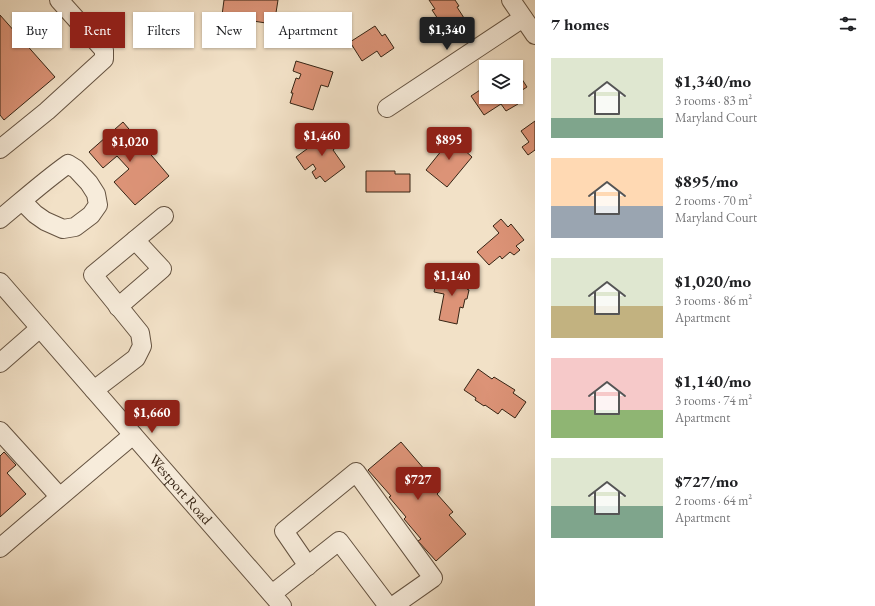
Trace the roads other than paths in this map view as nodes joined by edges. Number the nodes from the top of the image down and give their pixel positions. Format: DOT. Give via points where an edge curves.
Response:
graph roads {
  1 [pos="59,0"];
  2 [pos="511,0"];
  3 [pos="523,18"];
  4 [pos="535,35"];
  5 [pos="387,108"];
  6 [pos="0,149"];
  7 [pos="22,201"];
  8 [pos="164,216"];
  9 [pos="0,220"];
  10 [pos="135,240"];
  11 [pos="0,282"];
  12 [pos="118,307"];
  13 [pos="40,328"];
  14 [pos="0,363"];
  15 [pos="94,390"];
  16 [pos="0,431"];
  17 [pos="133,435"];
  18 [pos="59,496"];
  19 [pos="0,548"];
  20 [pos="308,566"];
  21 [pos="277,600"];
  22 [pos="388,606"];
  23 [pos="393,606"];
  1 -- 6 [label="street" via="104,50 104,59 47,111"];
  2 -- 3 [label="street"];
  3 -- 4 [label="street"];
  3 -- 5 [label="street"];
  7 -- 9 [label="street"];
  8 -- 10 [label="street"];
  10 -- 12 [label="street" via="92,275"];
  10 -- 12 [label="street" via="162,269"];
  11 -- 13 [label="street, Westport Road"];
  12 -- 15 [label="street" via="140,333 142,346 136,358"];
  13 -- 14 [label="street"];
  13 -- 15 [label="street, Westport Road"];
  15 -- 17 [label="street, Westport Road"];
  16 -- 18 [label="street"];
  17 -- 18 [label="street"];
  17 -- 21 [label="street, Westport Road"];
  18 -- 19 [label="street"];
  20 -- 21 [label="street"];
  20 -- 22 [label="street" via="339,541"];
  20 -- 23 [label="street" via="284,531 356,472 433,578"];
}
